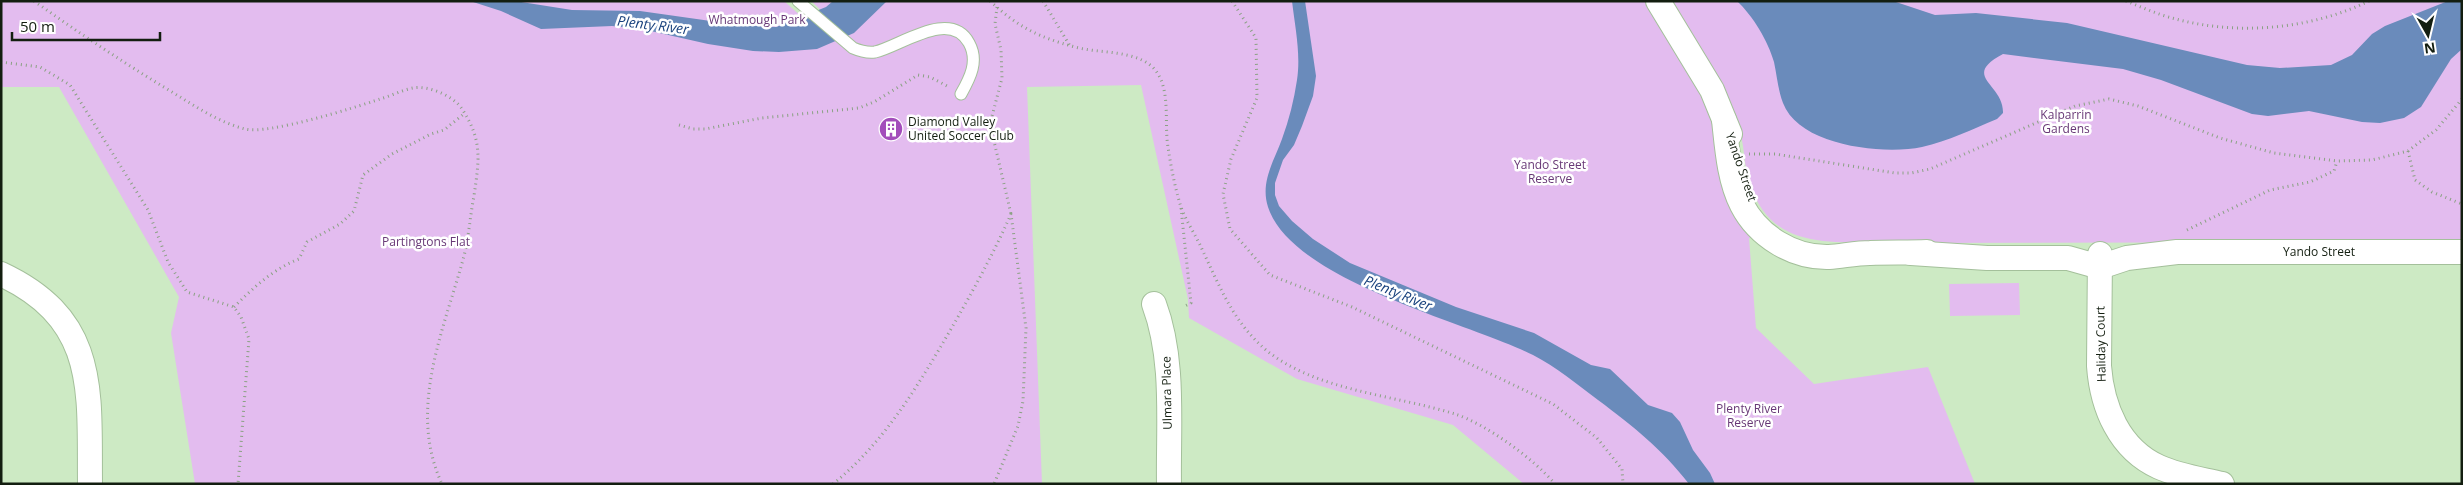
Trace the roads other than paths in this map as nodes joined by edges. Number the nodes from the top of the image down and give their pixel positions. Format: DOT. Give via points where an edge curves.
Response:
graph roads {
  1 [pos="798,1"];
  2 [pos="1658,1"];
  3 [pos="961,94"];
  4 [pos="1724,120"];
  5 [pos="2462,252"];
  6 [pos="1869,253"];
  7 [pos="2100,261"];
  8 [pos="1,274"];
  9 [pos="1154,304"];
  10 [pos="90,484"];
  11 [pos="1169,484"];
  12 [pos="2222,484"];
  1 -- 3 [label="lane" via="853,48 868,52 939,29 961,34 968,40 974,57 971,75"];
  2 -- 4 [label="street, Yando Street" via="1712,90"];
  4 -- 6 [label="street, Yando Street" via="1738,153 1751,201 1760,215 1785,237 1824,248"];
  4 -- 6 [label="street, Yando Street" via="1729,161 1741,204 1750,220 1764,234 1790,250 1808,255 1827,257"];
  5 -- 7 [label="street, Yando Street" via="2177,252"];
  6 -- 7 [label="street, Yando Street"];
  7 -- 12 [label="street, Haliday Court" via="2100,375 2104,399 2118,431 2144,458 2178,474"];
  8 -- 10 [label="street" via="42,297 76,342 82,356 88,389"];
  9 -- 11 [label="street, Ulmara Place" via="1167,356"];
}
